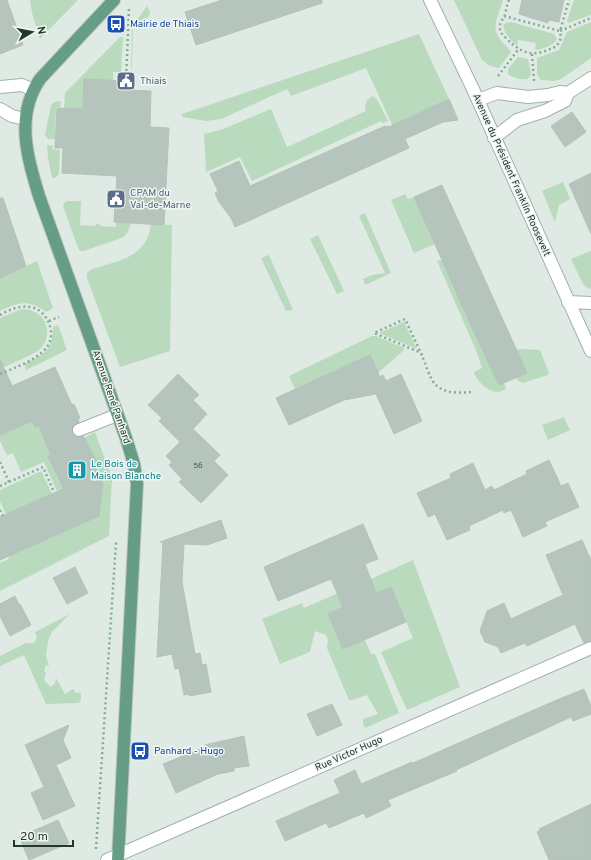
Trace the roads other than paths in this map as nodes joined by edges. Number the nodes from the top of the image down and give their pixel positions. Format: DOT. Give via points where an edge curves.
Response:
graph roads {
  1 [pos="114,0"];
  2 [pos="430,0"];
  3 [pos="591,78"];
  4 [pos="0,87"];
  5 [pos="33,90"];
  6 [pos="568,93"];
  7 [pos="478,100"];
  8 [pos="0,109"];
  9 [pos="26,119"];
  10 [pos="494,138"];
  11 [pos="568,302"];
  12 [pos="591,303"];
  13 [pos="591,351"];
  14 [pos="117,415"];
  15 [pos="79,430"];
  16 [pos="591,648"];
  17 [pos="114,858"];
  1 -- 5 [label="main road, Avenue René Panhard" via="51,66"];
  2 -- 7 [label="street, Avenue du Président Franklin Roosevelt"];
  3 -- 6 [label="street"];
  4 -- 5 [label="street" via="22,84"];
  5 -- 9 [label="main road, Avenue René Panhard" via="28,100"];
  6 -- 7 [label="street" via="560,92 540,97 497,93"];
  6 -- 10 [label="street" via="565,101 517,120"];
  7 -- 10 [label="street, Avenue du Président Franklin Roosevelt"];
  8 -- 9 [label="street" via="12,116"];
  9 -- 14 [label="main road, Avenue René Panhard" via="28,155 39,196"];
  10 -- 11 [label="street, Avenue du Président Franklin Roosevelt"];
  11 -- 12 [label="street"];
  11 -- 13 [label="street, Avenue du Président Franklin Roosevelt"];
  14 -- 15 [label="street"];
  14 -- 17 [label="main road, Avenue René Panhard" via="134,464 137,484"];
  16 -- 17 [label="street, Rue Victor Hugo"];
}
